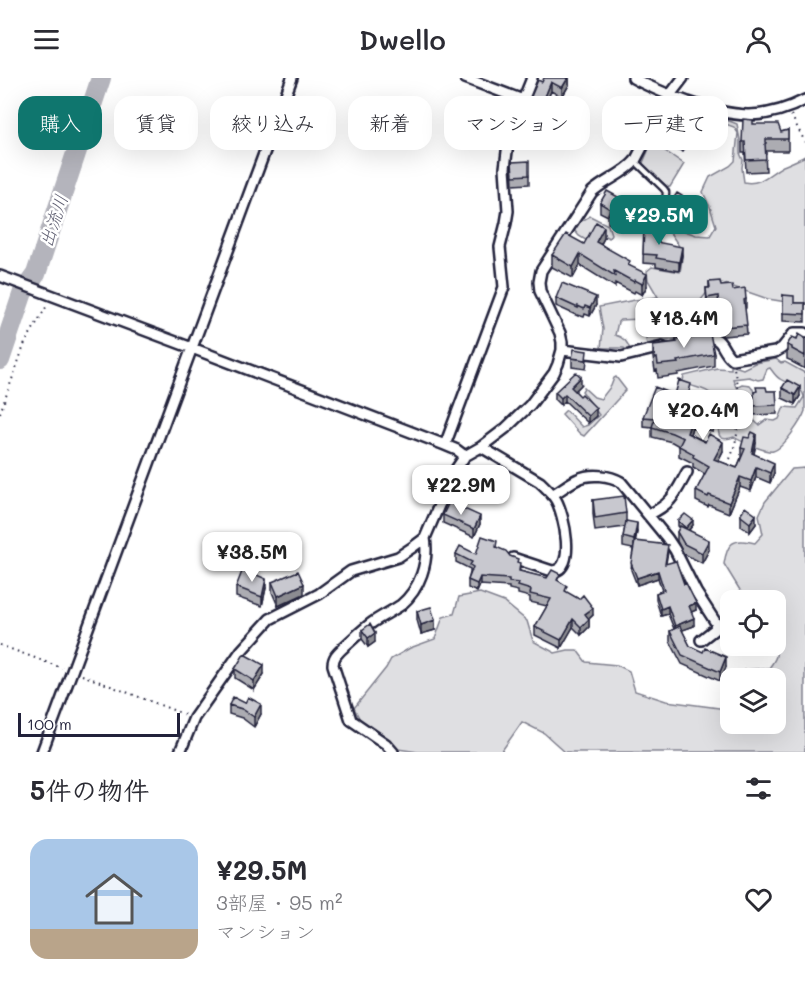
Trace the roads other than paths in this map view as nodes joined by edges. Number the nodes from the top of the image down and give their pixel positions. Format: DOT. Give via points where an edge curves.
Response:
graph roads {
  1 [pos="292,78"];
  2 [pos="465,78"];
  3 [pos="532,78"];
  4 [pos="633,78"];
  5 [pos="683,78"];
  6 [pos="669,95"];
  7 [pos="512,96"];
  8 [pos="525,96"];
  9 [pos="805,100"];
  10 [pos="508,150"];
  11 [pos="635,161"];
  12 [pos="664,225"];
  13 [pos="1,277"];
  14 [pos="805,333"];
  15 [pos="192,348"];
  16 [pos="562,350"];
  17 [pos="445,444"];
  18 [pos="481,447"];
  19 [pos="465,456"];
  20 [pos="687,472"];
  21 [pos="552,495"];
  22 [pos="648,515"];
  23 [pos="425,538"];
  24 [pos="513,558"];
  25 [pos="700,640"];
  26 [pos="42,752"];
  27 [pos="180,752"];
  28 [pos="393,752"];
  1 -- 15 [label="street"];
  2 -- 7 [label="street"];
  3 -- 8 [label="street"];
  4 -- 6 [label="street"];
  5 -- 6 [label="street"];
  6 -- 9 [label="street" via="736,115 764,114"];
  6 -- 11 [label="street"];
  10 -- 17 [label="street" via="508,211 500,248 504,287"];
  11 -- 12 [label="lane" via="666,192"];
  11 -- 16 [label="street" via="592,192 541,271 540,291 560,333"];
  13 -- 15 [label="street"];
  14 -- 16 [label="street" via="794,333 775,352 732,359 718,340 711,338 621,357"];
  15 -- 17 [label="street"];
  15 -- 26 [label="street"];
  16 -- 18 [label="street" via="554,373 530,405"];
  17 -- 19 [label="street"];
  18 -- 19 [label="street"];
  18 -- 21 [label="street" via="540,482"];
  19 -- 23 [label="street" via="452,475"];
  20 -- 22 [label="street" via="674,496"];
  21 -- 22 [label="street" via="579,478 610,477 626,487"];
  21 -- 24 [label="street" via="560,509 567,541 562,568 552,571"];
  22 -- 25 [label="street" via="675,550 716,623 715,629"];
  23 -- 27 [label="street" via="398,557 351,571 319,594 270,619 241,651 194,718"];
  23 -- 28 [label="street" via="422,571 412,593 371,623 333,660 351,720"];
}
